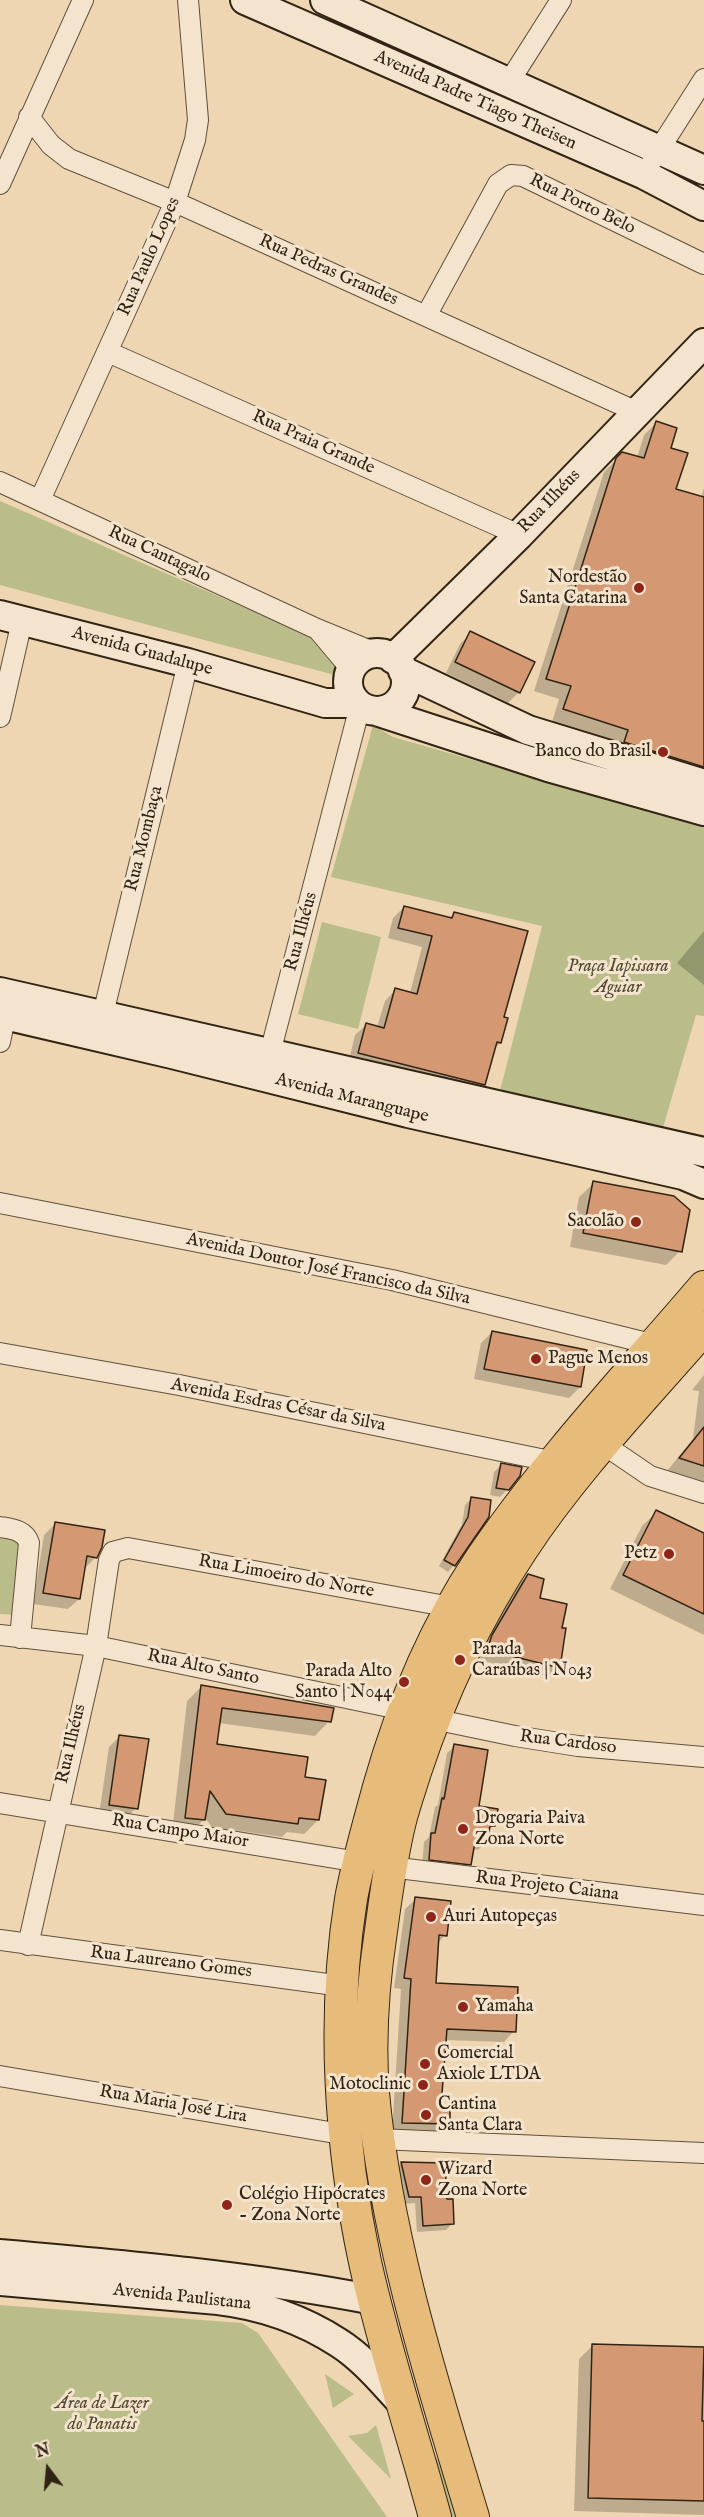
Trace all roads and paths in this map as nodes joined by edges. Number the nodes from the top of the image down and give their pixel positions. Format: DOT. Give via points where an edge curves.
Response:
graph roads {
  1 [pos="83,0"];
  2 [pos="188,0"];
  3 [pos="245,0"];
  4 [pos="325,0"];
  5 [pos="561,0"];
  6 [pos="359,7"];
  7 [pos="338,41"];
  8 [pos="704,79"];
  9 [pos="509,82"];
  10 [pos="30,117"];
  11 [pos="659,148"];
  12 [pos="704,170"];
  13 [pos="645,175"];
  14 [pos="0,184"];
  15 [pos="176,202"];
  16 [pos="704,206"];
  17 [pos="704,264"];
  18 [pos="426,316"];
  19 [pos="704,343"];
  20 [pos="108,352"];
  21 [pos="637,412"];
  22 [pos="0,482"];
  23 [pos="40,500"];
  24 [pos="519,535"];
  25 [pos="11,618"];
  26 [pos="317,629"];
  27 [pos="391,661"];
  28 [pos="188,663"];
  29 [pos="359,693"];
  30 [pos="0,717"];
  31 [pos="704,784"];
  32 [pos="704,811"];
  33 [pos="3,1011"];
  34 [pos="103,1014"];
  35 [pos="270,1053"];
  36 [pos="172,1054"];
  37 [pos="704,1152"];
  38 [pos="665,1158"];
  39 [pos="704,1184"];
  40 [pos="0,1203"];
  41 [pos="704,1287"];
  42 [pos="704,1328"];
  43 [pos="655,1345"];
  44 [pos="0,1353"];
  45 [pos="603,1444"];
  46 [pos="555,1462"];
  47 [pos="704,1493"];
  48 [pos="4,1528"];
  49 [pos="121,1548"];
  50 [pos="451,1607"];
  51 [pos="0,1635"];
  52 [pos="20,1638"];
  53 [pos="96,1646"];
  54 [pos="418,1715"];
  55 [pos="704,1757"];
  56 [pos="0,1803"];
  57 [pos="56,1811"];
  58 [pos="359,1862"];
  59 [pos="390,1867"];
  60 [pos="704,1905"];
  61 [pos="0,1940"];
  62 [pos="28,1945"];
  63 [pos="342,1986"];
  64 [pos="0,2076"];
  65 [pos="347,2135"];
  66 [pos="378,2139"];
  67 [pos="704,2153"];
  68 [pos="0,2254"];
  69 [pos="0,2281"];
  70 [pos="289,2285"];
  71 [pos="99,2289"];
  72 [pos="374,2300"];
  73 [pos="403,2404"];
  74 [pos="457,2463"];
  75 [pos="435,2517"];
  76 [pos="473,2517"];
  1 -- 10 [label="street"];
  2 -- 15 [label="street, Rua Paulo Lopes" via="198,120"];
  3 -- 7 [label="main road, Avenida Padre Tiago Theisen"];
  4 -- 6 [label="main road, Avenida Padre Tiago Theisen"];
  5 -- 9 [label="street"];
  6 -- 7 [label="street"];
  6 -- 9 [label="main road, Avenida Padre Tiago Theisen"];
  7 -- 13 [label="main road, Avenida Padre Tiago Theisen"];
  8 -- 11 [label="street"];
  9 -- 11 [label="main road, Avenida Padre Tiago Theisen"];
  10 -- 14 [label="street"];
  10 -- 15 [label="street, Rua Pedras Grandes" via="51,145 69,159"];
  11 -- 12 [label="main road, Avenida Padre Tiago Theisen"];
  11 -- 13 [label="street"];
  13 -- 16 [label="main road, Avenida Padre Tiago Theisen"];
  15 -- 18 [label="street, Rua Pedras Grandes"];
  15 -- 20 [label="street, Rua Paulo Lopes"];
  17 -- 18 [label="street, Rua Porto Belo" via="523,176 511,175 498,184"];
  18 -- 21 [label="street, Rua Pedras Grandes"];
  19 -- 21 [label="main road, Rua Ilhéus"];
  20 -- 23 [label="street, Rua Paulo Lopes"];
  20 -- 24 [label="street, Rua Praia Grande"];
  21 -- 24 [label="main road, Rua Ilhéus"];
  22 -- 23 [label="street, Rua Cantagalo"];
  23 -- 26 [label="street, Rua Cantagalo"];
  24 -- 27 [label="main road, Rua Ilhéus"];
  25 -- 28 [label="main road, Avenida Guadalupe"];
  25 -- 30 [label="street"];
  26 -- 27 [label="street, Rua Cantagalo"];
  26 -- 29 [label="street, Rua Cantagalo"];
  27 -- 29 [label="main road" via="362,658"];
  27 -- 29 [label="main road" via="405,687 398,702 384,710"];
  27 -- 31 [label="main road" via="528,730"];
  28 -- 29 [label="main road, Avenida Guadalupe" via="284,689"];
  28 -- 34 [label="street, Rua Mombaça"];
  29 -- 32 [label="main road, Avenida Guadalupe" via="548,767"];
  29 -- 35 [label="street, Rua Ilhéus"];
  33 -- 34 [label="main road, Avenida Maranguape"];
  33 -- 36 [label="main road, Avenida Maranguape"];
  34 -- 35 [label="main road, Avenida Maranguape"];
  35 -- 36 [label="main road" via="258,1063 198,1050"];
  35 -- 38 [label="main road, Avenida Maranguape"];
  36 -- 38 [label="main road, Avenida Maranguape" via="408,1113"];
  37 -- 38 [label="main road, Avenida Maranguape"];
  38 -- 39 [label="main road, Avenida Maranguape" via="683,1175"];
  40 -- 43 [label="street, Avenida Doutor José Francisco da Silva" via="392,1280"];
  41 -- 43 [label="main road"];
  42 -- 45 [label="main road"];
  43 -- 46 [label="main road"];
  44 -- 46 [label="street, Avenida Esdras César da Silva" via="179,1385"];
  45 -- 47 [label="street" via="650,1476"];
  45 -- 54 [label="main road" via="522,1547"];
  46 -- 50 [label="main road" via="481,1560"];
  48 -- 52 [label="street" via="25,1534 30,1548"];
  49 -- 50 [label="street, Rua Limoeiro do Norte"];
  49 -- 53 [label="street, Rua Ilhéus" via="109,1560"];
  50 -- 54 [label="main road" via="436,1634"];
  51 -- 52 [label="street, Rua Alto Santo"];
  52 -- 53 [label="street, Rua Alto Santo"];
  53 -- 54 [label="street, Rua Alto Santo"];
  53 -- 57 [label="street, Rua Ilhéus"];
  54 -- 55 [label="street, Rua Cardoso" via="578,1746"];
  54 -- 58 [label="main road" via="388,1754"];
  54 -- 59 [label="main road"];
  56 -- 57 [label="street, Rua Campo Maior"];
  57 -- 58 [label="street, Rua Campo Maior"];
  57 -- 62 [label="street, Rua Ilhéus"];
  58 -- 63 [label="main road"];
  59 -- 60 [label="street, Rua Projeto Caiana"];
  59 -- 66 [label="main road" via="373,2015"];
  61 -- 62 [label="street, Rua Laureano Gomes"];
  62 -- 63 [label="street, Rua Laureano Gomes"];
  63 -- 65 [label="main road"];
  64 -- 65 [label="street, Rua Maria José Lira"];
  65 -- 72 [label="main road" via="359,2228"];
  66 -- 67 [label="street"];
  66 -- 74 [label="main road" via="399,2257"];
  68 -- 70 [label="main road, Avenida Paulistana"];
  69 -- 71 [label="main road, Avenida Paulistana"];
  70 -- 71 [label="main road" via="249,2289 138,2277 117,2279"];
  70 -- 72 [label="main road, Avenida Paulistana"];
  71 -- 73 [label="main road, Avenida Paulistana" via="250,2304 273,2311 340,2343"];
  72 -- 73 [label="main road"];
  72 -- 74 [label="main road" via="401,2312 431,2407"];
  73 -- 75 [label="main road"];
  74 -- 76 [label="main road"];
}
